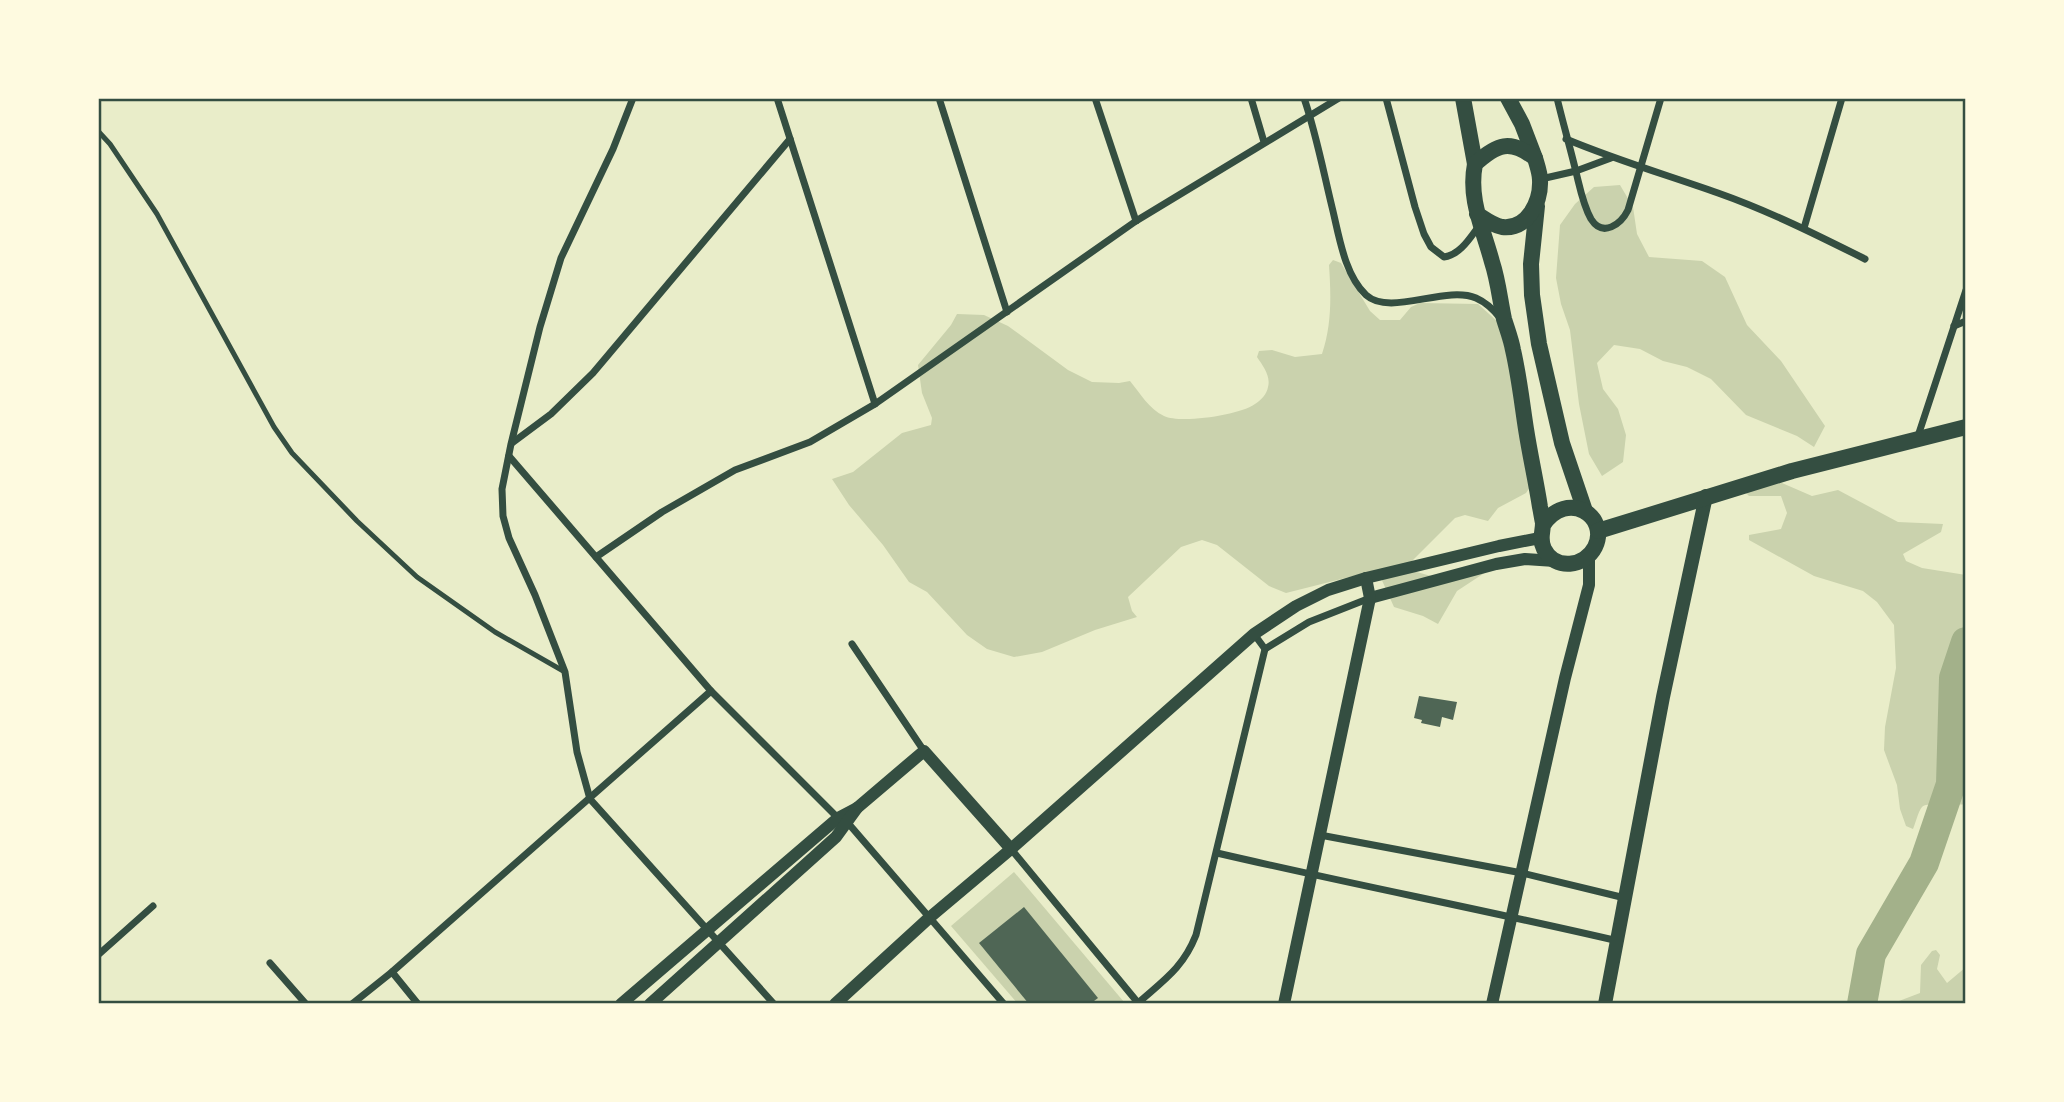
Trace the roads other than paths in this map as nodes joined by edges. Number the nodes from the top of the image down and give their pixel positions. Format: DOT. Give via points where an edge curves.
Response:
graph roads {
  1 [pos="633,98"];
  2 [pos="778,98"];
  3 [pos="939,98"];
  4 [pos="1095,98"];
  5 [pos="1251,98"];
  6 [pos="1304,98"];
  7 [pos="1339,98"];
  8 [pos="1386,98"];
  9 [pos="1463,98"];
  10 [pos="1508,98"];
  11 [pos="1558,98"];
  12 [pos="1661,98"];
  13 [pos="1842,98"];
  14 [pos="1310,115"];
  15 [pos="98,131"];
  16 [pos="790,139"];
  17 [pos="1566,139"];
  18 [pos="1264,142"];
  19 [pos="1535,158"];
  20 [pos="1611,158"];
  21 [pos="1475,164"];
  22 [pos="1639,168"];
  23 [pos="1576,170"];
  24 [pos="1541,179"];
  25 [pos="1537,201"];
  26 [pos="1478,220"];
  27 [pos="1136,221"];
  28 [pos="1804,228"];
  29 [pos="1865,259"];
  30 [pos="1966,290"];
  31 [pos="1007,312"];
  32 [pos="1966,321"];
  33 [pos="1505,323"];
  34 [pos="1954,326"];
  35 [pos="874,404"];
  36 [pos="1966,427"];
  37 [pos="1917,439"];
  38 [pos="511,444"];
  39 [pos="509,456"];
  40 [pos="1706,496"];
  41 [pos="1585,511"];
  42 [pos="1542,531"];
  43 [pos="1598,531"];
  44 [pos="596,557"];
  45 [pos="1589,557"];
  46 [pos="1555,561"];
  47 [pos="1366,578"];
  48 [pos="1370,598"];
  49 [pos="1254,634"];
  50 [pos="852,644"];
  51 [pos="1265,649"];
  52 [pos="565,672"];
  53 [pos="710,691"];
  54 [pos="924,751"];
  55 [pos="590,799"];
  56 [pos="843,821"];
  57 [pos="1320,835"];
  58 [pos="1011,849"];
  59 [pos="1217,853"];
  60 [pos="1522,873"];
  61 [pos="1313,876"];
  62 [pos="1626,899"];
  63 [pos="153,906"];
  64 [pos="1511,916"];
  65 [pos="929,918"];
  66 [pos="707,929"];
  67 [pos="1618,941"];
  68 [pos="719,943"];
  69 [pos="98,955"];
  70 [pos="270,962"];
  71 [pos="392,972"];
  72 [pos="306,1004"];
  73 [pos="352,1004"];
  74 [pos="418,1004"];
  75 [pos="621,1004"];
  76 [pos="650,1004"];
  77 [pos="774,1004"];
  78 [pos="835,1004"];
  79 [pos="1004,1004"];
  80 [pos="1139,1004"];
  81 [pos="1284,1004"];
  82 [pos="1492,1004"];
  83 [pos="1605,1004"];
  1 -- 38 [label="street" via="561,258"];
  2 -- 16 [label="street"];
  3 -- 31 [label="street"];
  4 -- 27 [label="street"];
  5 -- 18 [label="street"];
  6 -- 14 [label="street"];
  7 -- 14 [label="street"];
  8 -- 26 [label="street" via="1415,207 1431,247 1444,257 1451,256"];
  9 -- 21 [label="main road"];
  10 -- 19 [label="main road"];
  11 -- 17 [label="street"];
  12 -- 22 [label="street"];
  13 -- 28 [label="street"];
  14 -- 18 [label="street"];
  14 -- 33 [label="street" via="1346,257 1368,297 1401,303 1438,295 1476,298"];
  15 -- 52 [label="lane" via="157,214 292,453 417,577 495,632"];
  16 -- 35 [label="street"];
  16 -- 38 [label="street" via="593,373 551,414"];
  17 -- 20 [label="street"];
  17 -- 23 [label="street"];
  18 -- 27 [label="street"];
  19 -- 21 [label="main road" via="1517,146 1505,145"];
  19 -- 24 [label="main road"];
  20 -- 22 [label="street"];
  20 -- 23 [label="street"];
  21 -- 26 [label="main road" via="1472,179"];
  22 -- 23 [label="street" via="1625,217 1605,229 1592,220 1583,202"];
  22 -- 28 [label="street"];
  23 -- 24 [label="street"];
  24 -- 25 [label="main road"];
  25 -- 26 [label="main road" via="1523,222 1511,227"];
  25 -- 41 [label="main road" via="1531,285 1539,344 1562,443"];
  26 -- 33 [label="main road" via="1493,262"];
  27 -- 31 [label="street"];
  28 -- 29 [label="street"];
  30 -- 34 [label="street"];
  31 -- 35 [label="street"];
  32 -- 34 [label="street"];
  33 -- 42 [label="main road"];
  34 -- 37 [label="street"];
  35 -- 44 [label="street" via="810,442 735,470"];
  36 -- 37 [label="main road"];
  37 -- 40 [label="main road"];
  38 -- 39 [label="street"];
  39 -- 44 [label="street"];
  39 -- 52 [label="street" via="502,489 503,516"];
  40 -- 43 [label="main road"];
  40 -- 62 [label="main road" via="1662,697"];
  41 -- 42 [label="main road" via="1561,508 1550,514"];
  41 -- 43 [label="main road"];
  42 -- 46 [label="main road" via="1545,551"];
  42 -- 47 [label="street"];
  43 -- 45 [label="main road" via="1597,545"];
  44 -- 53 [label="street"];
  45 -- 46 [label="main road" via="1578,563"];
  45 -- 60 [label="street" via="1589,585"];
  46 -- 48 [label="street" via="1525,559 1496,564"];
  47 -- 48 [label="street"];
  47 -- 49 [label="street" via="1328,590"];
  48 -- 51 [label="street" via="1310,622"];
  48 -- 57 [label="street"];
  49 -- 51 [label="street"];
  49 -- 58 [label="street"];
  50 -- 54 [label="street"];
  51 -- 59 [label="street"];
  52 -- 55 [label="street" via="577,752"];
  53 -- 55 [label="street"];
  53 -- 56 [label="street"];
  54 -- 56 [label="street"];
  54 -- 58 [label="street"];
  55 -- 66 [label="street"];
  55 -- 71 [label="street"];
  56 -- 65 [label="street"];
  56 -- 66 [label="street"];
  56 -- 68 [label="street" via="836,837"];
  57 -- 60 [label="street"];
  57 -- 61 [label="street"];
  58 -- 65 [label="street"];
  58 -- 80 [label="street"];
  59 -- 61 [label="street"];
  59 -- 80 [label="street" via="1188,954"];
  60 -- 62 [label="street"];
  60 -- 64 [label="street"];
  61 -- 64 [label="street"];
  61 -- 81 [label="street"];
  62 -- 67 [label="main road"];
  63 -- 69 [label="street"];
  64 -- 67 [label="street"];
  64 -- 82 [label="street"];
  65 -- 78 [label="street"];
  65 -- 79 [label="street"];
  66 -- 68 [label="street"];
  66 -- 75 [label="street"];
  67 -- 83 [label="main road"];
  68 -- 76 [label="street"];
  68 -- 77 [label="street"];
  70 -- 72 [label="street"];
  71 -- 73 [label="street"];
  71 -- 74 [label="street"];
}
